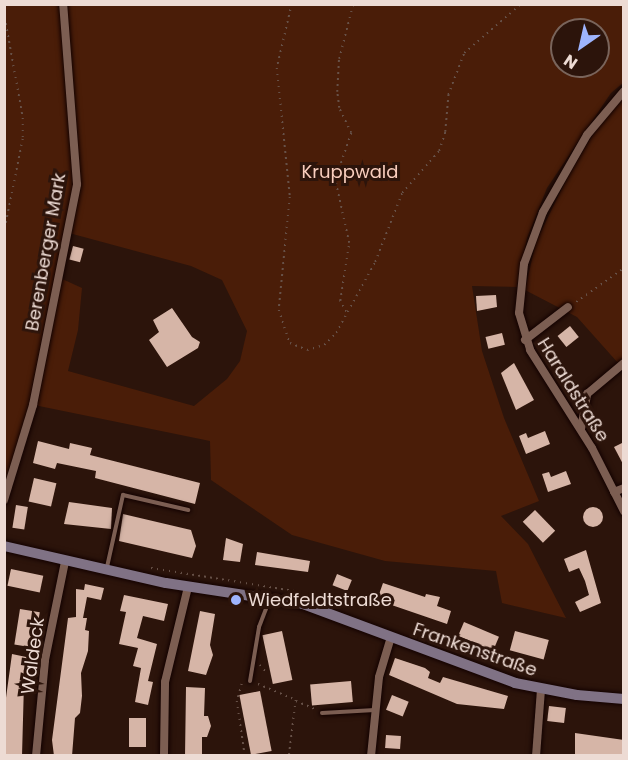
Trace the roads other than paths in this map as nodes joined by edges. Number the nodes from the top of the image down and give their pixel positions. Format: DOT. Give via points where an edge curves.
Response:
graph roads {
  1 [pos="63,4"];
  2 [pos="624,91"];
  3 [pos="568,307"];
  4 [pos="525,340"];
  5 [pos="624,363"];
  6 [pos="581,429"];
  7 [pos="624,488"];
  8 [pos="614,492"];
  9 [pos="4,501"];
  10 [pos="188,510"];
  11 [pos="624,511"];
  12 [pos="4,546"];
  13 [pos="65,562"];
  14 [pos="106,571"];
  15 [pos="188,587"];
  16 [pos="270,598"];
  17 [pos="391,637"];
  18 [pos="250,681"];
  19 [pos="541,690"];
  20 [pos="624,699"];
  21 [pos="375,710"];
  22 [pos="322,713"];
  23 [pos="36,756"];
  24 [pos="164,756"];
  25 [pos="371,756"];
  26 [pos="536,756"];
  1 -- 9 [label="street, Berenberger Mark" via="77,184 33,405"];
  2 -- 4 [label="street, Haraldstraße" via="586,135 531,240 519,290"];
  3 -- 4 [label="street"];
  4 -- 6 [label="street, Haraldstraße"];
  5 -- 6 [label="street" via="587,394"];
  6 -- 8 [label="street, Haraldstraße"];
  7 -- 8 [label="street"];
  8 -- 11 [label="street, Haraldstraße"];
  10 -- 14 [label="lane" via="123,495"];
  12 -- 13 [label="main road, Frankenstraße"];
  13 -- 14 [label="main road, Frankenstraße"];
  13 -- 23 [label="street, Waldeck" via="45,660"];
  14 -- 15 [label="main road, Frankenstraße"];
  15 -- 16 [label="main road, Frankenstraße"];
  15 -- 24 [label="street" via="165,682"];
  16 -- 17 [label="main road, Frankenstraße" via="331,613"];
  16 -- 18 [label="lane" via="259,627"];
  17 -- 19 [label="main road, Frankenstraße" via="494,677"];
  17 -- 21 [label="street" via="379,676"];
  19 -- 20 [label="main road, Frankenstraße"];
  19 -- 26 [label="street"];
  21 -- 22 [label="lane"];
  21 -- 25 [label="street"];
}
